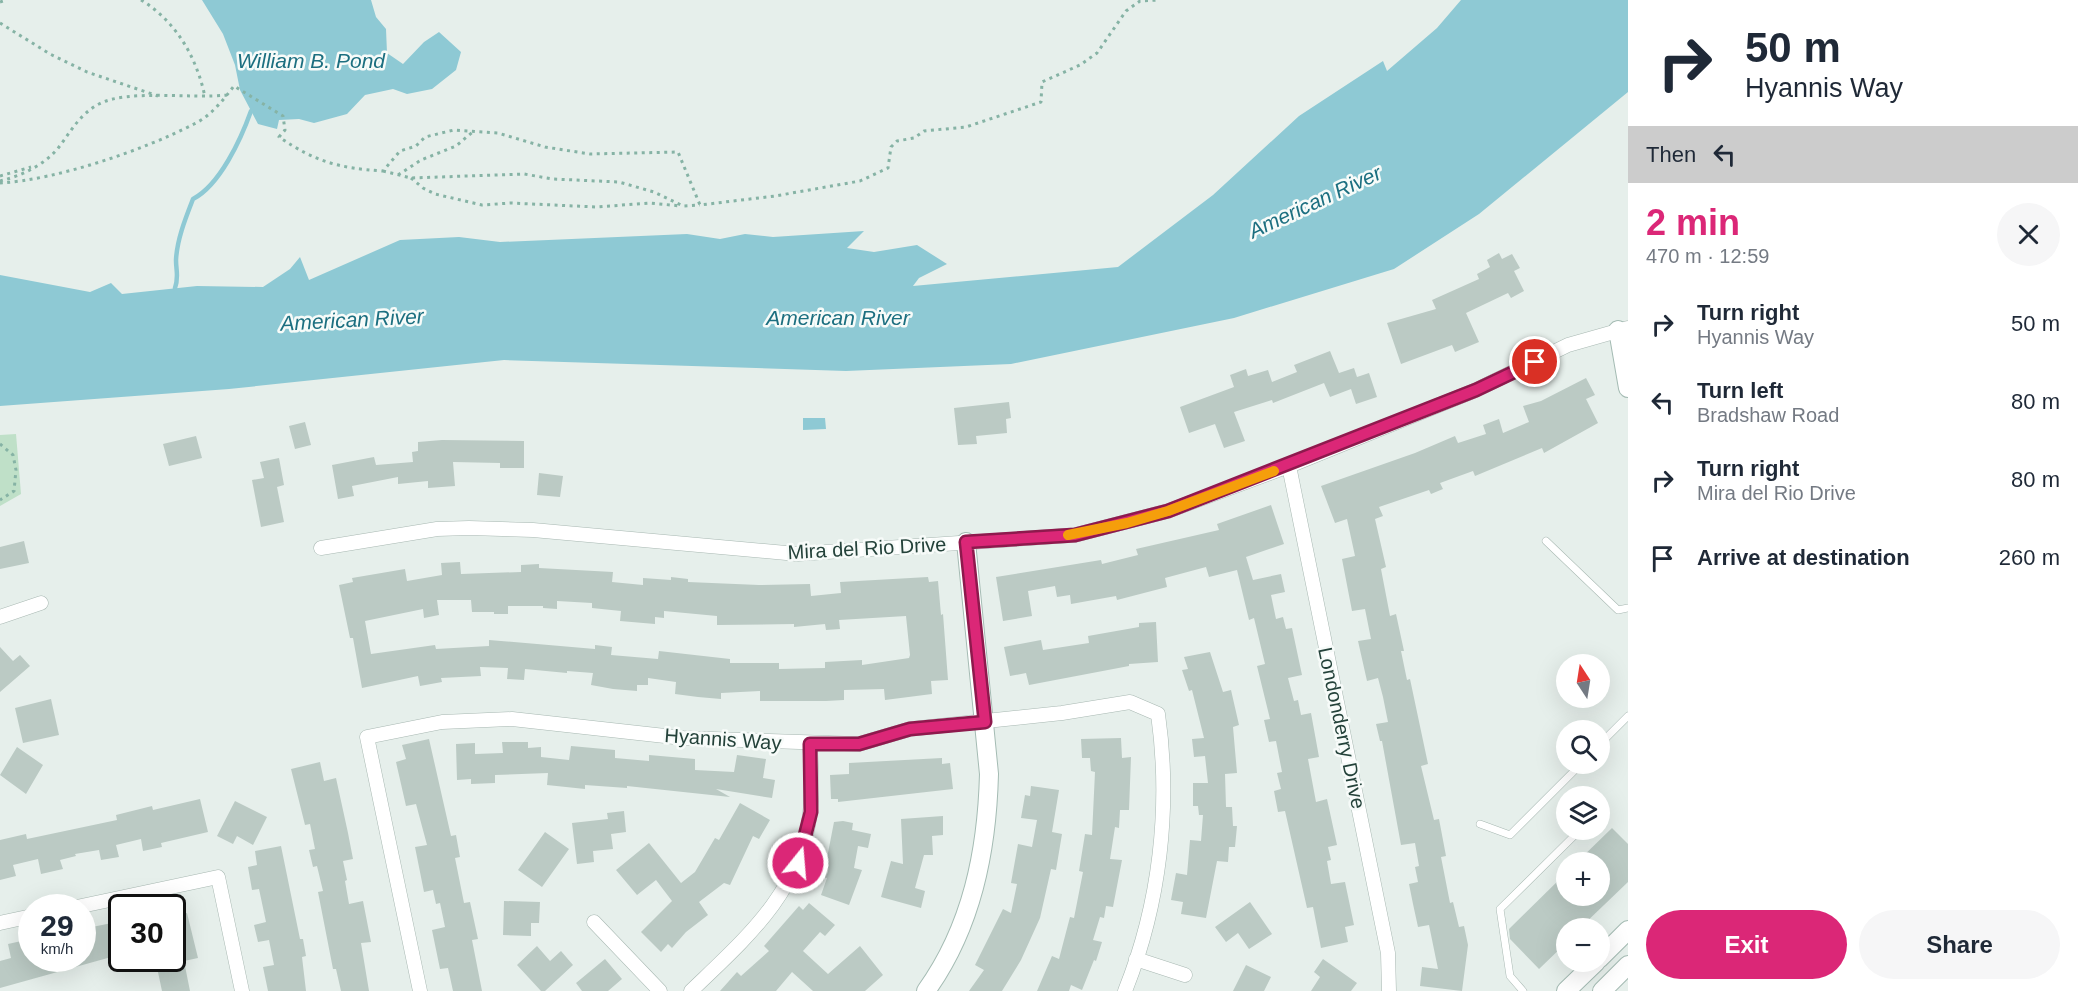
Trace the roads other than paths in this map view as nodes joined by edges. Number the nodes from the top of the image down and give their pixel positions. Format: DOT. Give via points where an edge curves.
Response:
graph roads {
  1 [pos="1623,329"];
  2 [pos="1628,388"];
  3 [pos="1288,465"];
  4 [pos="1546,541"];
  5 [pos="966,542"];
  6 [pos="321,548"];
  7 [pos="41,603"];
  8 [pos="1628,608"];
  9 [pos="0,618"];
  10 [pos="1628,716"];
  11 [pos="985,722"];
  12 [pos="1610,734"];
  13 [pos="810,744"];
  14 [pos="1571,774"];
  15 [pos="1480,824"];
  16 [pos="1570,840"];
  17 [pos="96,903"];
  18 [pos="18,919"];
  19 [pos="594,922"];
  20 [pos="0,923"];
  21 [pos="1628,930"];
  22 [pos="1610,948"];
  23 [pos="1136,960"];
  24 [pos="1628,965"];
  25 [pos="1586,972"];
  26 [pos="1185,975"];
  27 [pos="242,991"];
  28 [pos="420,991"];
  29 [pos="660,991"];
  30 [pos="691,991"];
  31 [pos="926,991"];
  32 [pos="1125,991"];
  33 [pos="1389,991"];
  34 [pos="1523,991"];
  35 [pos="1566,991"];
  36 [pos="1602,991"];
  1 -- 2 [label="street"];
  1 -- 3 [label="street, Mira del Rio Drive" via="1568,345 1476,390"];
  3 -- 5 [label="street, Mira del Rio Drive" via="1127,523 1075,535"];
  3 -- 33 [label="street, Londonderry Drive" via="1388,954"];
  4 -- 8 [label="lane" via="1618,610"];
  5 -- 6 [label="street, Mira del Rio Drive" via="797,554 533,530 469,528 437,529"];
  5 -- 11 [label="street"];
  7 -- 9 [label="street"];
  10 -- 12 [label="lane"];
  11 -- 13 [label="street, Hyannis Way" via="910,729 859,744"];
  11 -- 23 [label="street, Hyannis Way" via="1130,702 1158,714 1163,777 1161,843 1154,893"];
  11 -- 31 [label="street" via="989,774 984,851 967,911 952,947"];
  13 -- 28 [label="street, Hyannis Way" via="682,738 512,719 442,722 367,737"];
  13 -- 30 [label="street" via="811,812 789,883 759,925"];
  14 -- 15 [label="lane" via="1510,835"];
  16 -- 34 [label="lane" via="1500,909 1510,976"];
  17 -- 27 [label="street" via="218,877"];
  18 -- 20 [label="street"];
  19 -- 29 [label="street"];
  21 -- 22 [label="street"];
  23 -- 26 [label="street"];
  23 -- 32 [label="street, Hyannis Way"];
  24 -- 36 [label="street"];
  25 -- 35 [label="street"];
}
